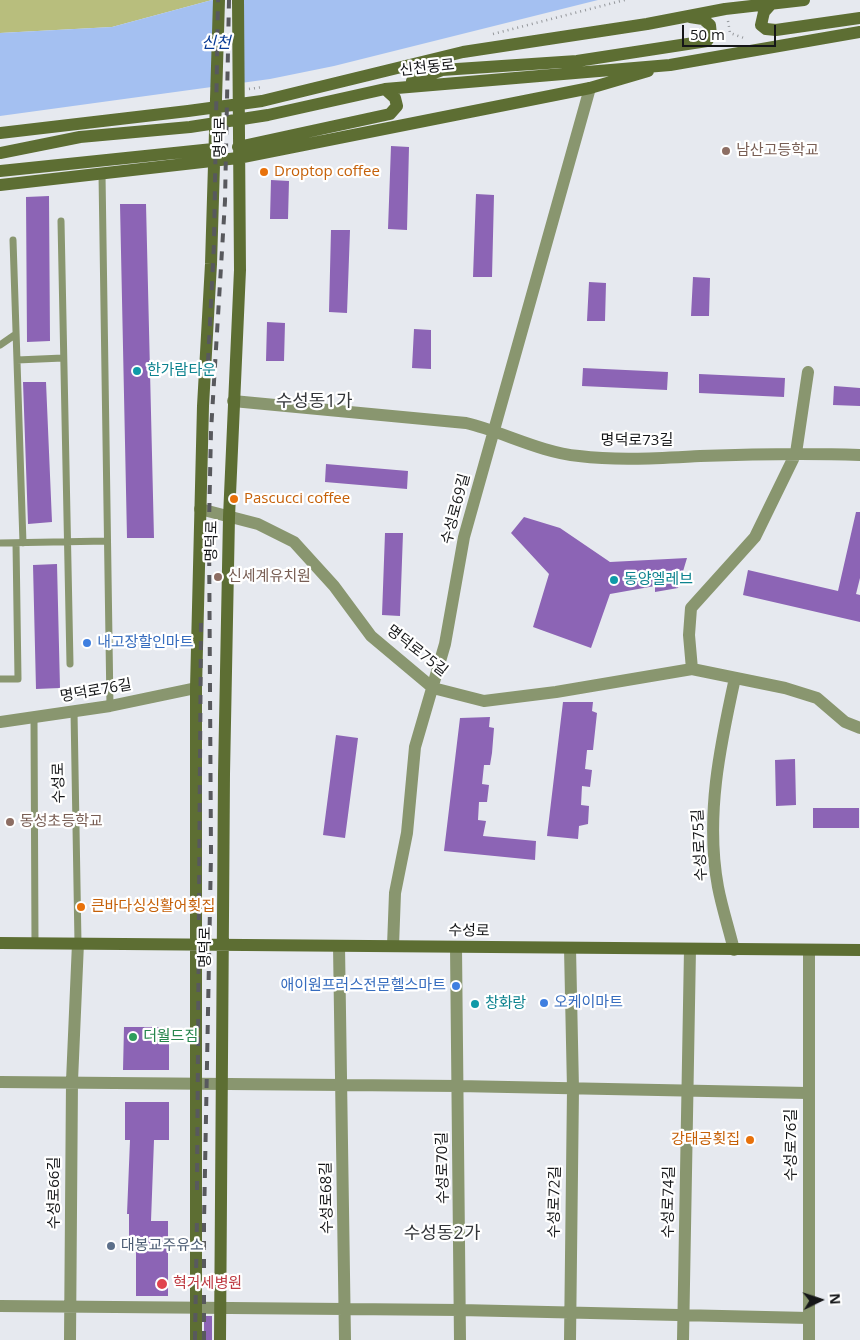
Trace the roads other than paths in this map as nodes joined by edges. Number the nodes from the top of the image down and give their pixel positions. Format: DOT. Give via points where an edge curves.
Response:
graph roads {
  1 [pos="219,0"];
  2 [pos="238,0"];
  3 [pos="804,0"];
  4 [pos="772,3"];
  5 [pos="684,16"];
  6 [pos="860,18"];
  7 [pos="860,32"];
  8 [pos="670,65"];
  9 [pos="389,88"];
  10 [pos="590,88"];
  11 [pos="0,133"];
  12 [pos="80,137"];
  13 [pos="214,149"];
  14 [pos="0,153"];
  15 [pos="238,153"];
  16 [pos="70,163"];
  17 [pos="0,172"];
  18 [pos="102,174"];
  19 [pos="0,185"];
  20 [pos="60,221"];
  21 [pos="13,240"];
  22 [pos="16,334"];
  23 [pos="0,345"];
  24 [pos="63,358"];
  25 [pos="17,360"];
  26 [pos="808,372"];
  27 [pos="233,401"];
  28 [pos="494,430"];
  29 [pos="796,453"];
  30 [pos="860,455"];
  31 [pos="200,509"];
  32 [pos="228,517"];
  33 [pos="107,541"];
  34 [pos="66,542"];
  35 [pos="20,543"];
  36 [pos="0,544"];
  37 [pos="70,664"];
  38 [pos="692,669"];
  39 [pos="735,678"];
  40 [pos="0,679"];
  41 [pos="196,688"];
  42 [pos="433,688"];
  43 [pos="110,706"];
  44 [pos="74,712"];
  45 [pos="34,718"];
  46 [pos="0,722"];
  47 [pos="860,728"];
  48 [pos="0,943"];
  49 [pos="35,943"];
  50 [pos="78,943"];
  51 [pos="196,944"];
  52 [pos="222,945"];
  53 [pos="339,946"];
  54 [pos="393,946"];
  55 [pos="456,947"];
  56 [pos="570,948"];
  57 [pos="690,949"];
  58 [pos="734,950"];
  59 [pos="809,950"];
  60 [pos="860,950"];
  61 [pos="72,1081"];
  62 [pos="0,1082"];
  63 [pos="195,1083"];
  64 [pos="223,1084"];
  65 [pos="342,1086"];
  66 [pos="458,1086"];
  67 [pos="573,1089"];
  68 [pos="687,1091"];
  69 [pos="808,1094"];
  70 [pos="0,1306"];
  71 [pos="71,1306"];
  72 [pos="197,1309"];
  73 [pos="220,1309"];
  74 [pos="345,1309"];
  75 [pos="460,1310"];
  76 [pos="570,1314"];
  77 [pos="683,1315"];
  78 [pos="809,1318"];
  79 [pos="70,1340"];
  80 [pos="196,1340"];
  81 [pos="220,1340"];
  82 [pos="344,1340"];
  83 [pos="460,1340"];
  84 [pos="570,1340"];
  85 [pos="683,1340"];
  86 [pos="809,1340"];
  1 -- 13 [label="main road, 명덕로"];
  2 -- 15 [label="main road, 명덕로"];
  3 -- 4 [label="main road, 신천동로"];
  4 -- 5 [label="main road, 신천동로"];
  4 -- 6 [label="main road" via="760,20 766,29"];
  5 -- 9 [label="main road" via="702,19 710,25 711,35 706,41 577,61 442,70"];
  5 -- 11 [label="main road, 신천동로" via="463,52 262,100 188,112"];
  7 -- 8 [label="main road, 신천동로"];
  8 -- 9 [label="main road, 신천동로"];
  8 -- 10 [label="main road"];
  9 -- 12 [label="main road, 신천동로" via="268,115 190,127"];
  9 -- 15 [label="main road" via="397,106 390,114"];
  10 -- 15 [label="main road"];
  10 -- 28 [label="street, 수성로69길"];
  12 -- 14 [label="main road, 신천동로"];
  12 -- 16 [label="main road" via="63,149 64,159"];
  13 -- 15 [label="main road"];
  13 -- 16 [label="main road"];
  13 -- 18 [label="main road"];
  13 -- 31 [label="main road, 명덕로"];
  15 -- 27 [label="main road, 명덕로" via="240,270"];
  16 -- 17 [label="main road"];
  18 -- 19 [label="main road"];
  18 -- 33 [label="lane"];
  20 -- 24 [label="lane"];
  21 -- 22 [label="lane"];
  22 -- 23 [label="lane"];
  22 -- 25 [label="lane"];
  24 -- 25 [label="lane"];
  24 -- 34 [label="lane"];
  25 -- 35 [label="lane"];
  26 -- 29 [label="street"];
  27 -- 28 [label="street, 명덕로73길" via="466,423"];
  27 -- 32 [label="main road, 명덕로"];
  28 -- 29 [label="street, 명덕로73길" via="576,456 613,460"];
  28 -- 42 [label="street, 수성로69길" via="464,536 445,644"];
  29 -- 30 [label="street, 명덕로73길"];
  29 -- 38 [label="street" via="754,537 691,608"];
  31 -- 32 [label="street, 명덕로75길"];
  31 -- 41 [label="main road, 명덕로"];
  32 -- 42 [label="street, 명덕로75길" via="271,529 294,542 334,586 371,636"];
  32 -- 52 [label="main road, 명덕로"];
  33 -- 34 [label="lane"];
  33 -- 43 [label="lane"];
  34 -- 35 [label="lane"];
  34 -- 37 [label="lane"];
  35 -- 36 [label="lane"];
  35 -- 40 [label="lane" via="18,679"];
  38 -- 39 [label="street"];
  38 -- 42 [label="street, 명덕로75길" via="484,701"];
  39 -- 47 [label="street" via="817,698 845,722"];
  39 -- 58 [label="street, 수성로75길" via="721,741 712,813 717,886"];
  41 -- 43 [label="street, 명덕로76길"];
  41 -- 51 [label="main road, 명덕로"];
  42 -- 54 [label="street, 수성로69길" via="415,747 407,833 395,893"];
  43 -- 44 [label="street, 명덕로76길"];
  44 -- 45 [label="street, 명덕로76길"];
  44 -- 50 [label="lane, 수성로"];
  45 -- 46 [label="street, 명덕로76길"];
  45 -- 49 [label="lane, 수성로"];
  48 -- 49 [label="main road, 수성로"];
  49 -- 50 [label="main road, 수성로"];
  50 -- 51 [label="main road, 수성로"];
  50 -- 61 [label="street, 수성로66길"];
  51 -- 52 [label="main road, 수성로"];
  51 -- 63 [label="main road, 명덕로"];
  52 -- 53 [label="main road, 수성로"];
  52 -- 64 [label="main road, 명덕로"];
  53 -- 54 [label="main road, 수성로"];
  53 -- 65 [label="street, 수성로68길"];
  54 -- 55 [label="main road, 수성로"];
  55 -- 56 [label="main road, 수성로"];
  55 -- 66 [label="street, 수성로70길"];
  56 -- 57 [label="main road, 수성로"];
  56 -- 67 [label="street, 수성로72길"];
  57 -- 58 [label="main road, 수성로"];
  57 -- 68 [label="street, 수성로74길"];
  58 -- 59 [label="main road, 수성로"];
  59 -- 60 [label="main road, 수성로"];
  59 -- 69 [label="street, 수성로76길"];
  61 -- 62 [label="street"];
  61 -- 63 [label="street"];
  61 -- 71 [label="street, 수성로66길"];
  63 -- 64 [label="street"];
  63 -- 72 [label="main road, 명덕로"];
  64 -- 65 [label="street"];
  64 -- 73 [label="main road, 명덕로"];
  65 -- 66 [label="street"];
  65 -- 74 [label="street, 수성로68길"];
  66 -- 67 [label="street"];
  66 -- 75 [label="street, 수성로70길"];
  67 -- 68 [label="street"];
  67 -- 76 [label="street, 수성로72길"];
  68 -- 69 [label="street"];
  68 -- 77 [label="street, 수성로74길"];
  69 -- 78 [label="street, 수성로76길"];
  70 -- 71 [label="street"];
  71 -- 72 [label="street"];
  71 -- 79 [label="street, 수성로66길"];
  72 -- 73 [label="street"];
  72 -- 80 [label="main road, 명덕로"];
  73 -- 74 [label="street"];
  73 -- 81 [label="main road, 명덕로"];
  74 -- 75 [label="street"];
  74 -- 82 [label="street, 수성로68길"];
  75 -- 76 [label="street"];
  75 -- 83 [label="street, 수성로70길"];
  76 -- 77 [label="street"];
  76 -- 84 [label="street, 수성로72길"];
  77 -- 78 [label="street"];
  77 -- 85 [label="street, 수성로74길"];
  78 -- 86 [label="street, 수성로76길"];
}
